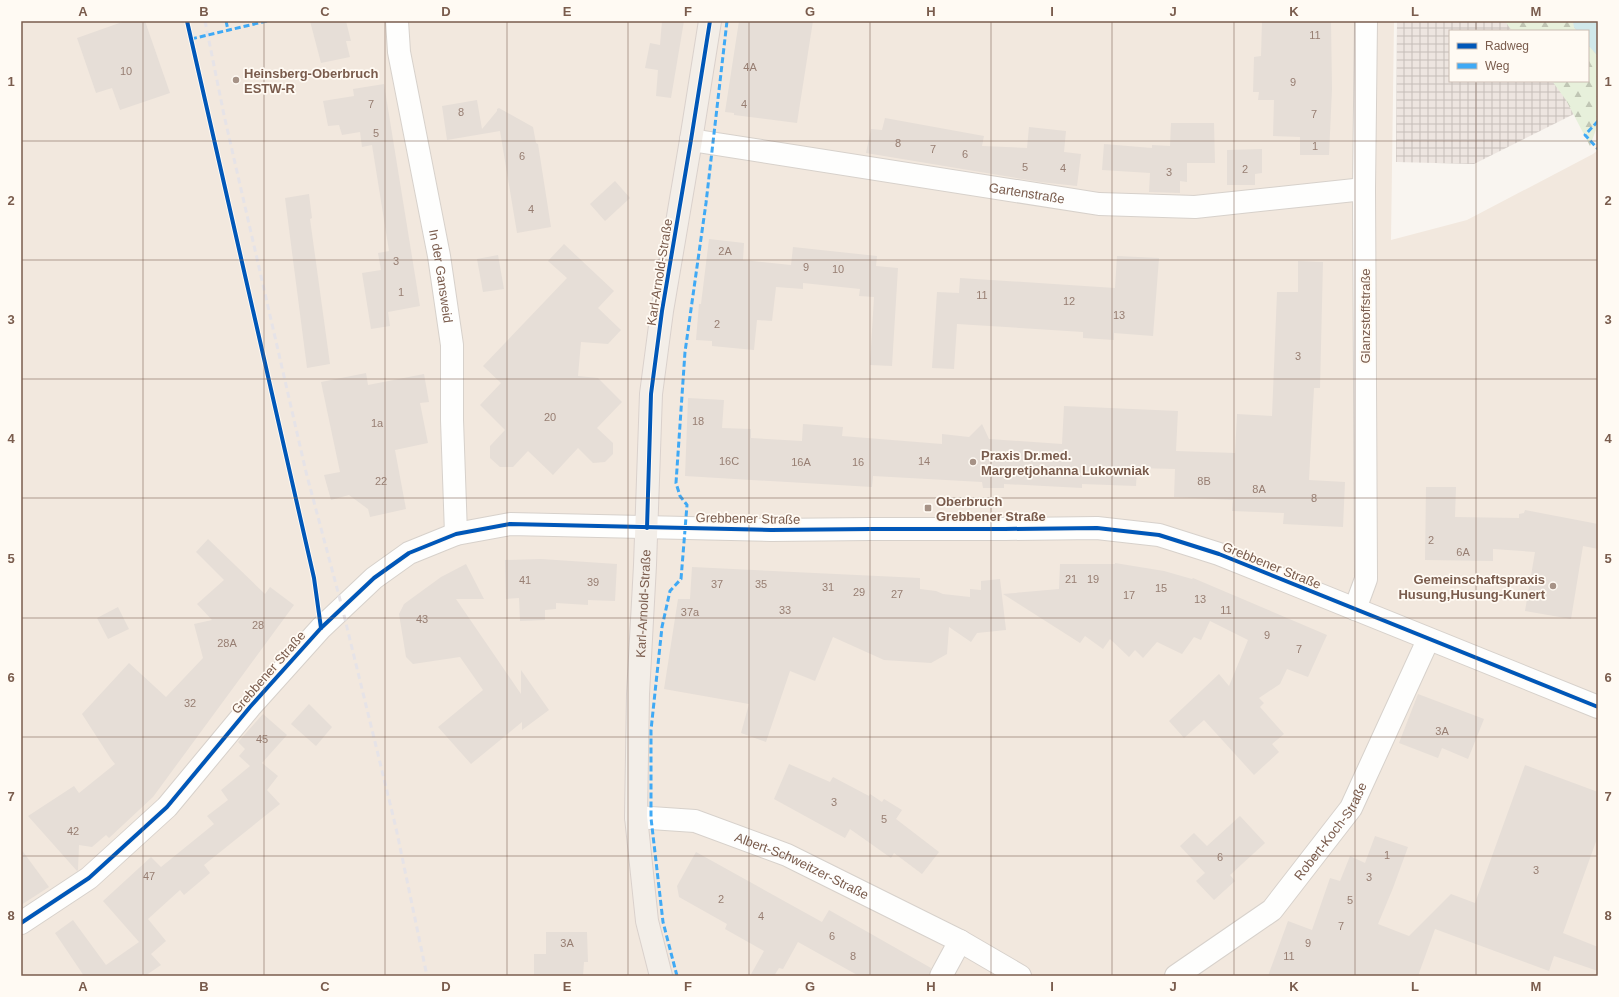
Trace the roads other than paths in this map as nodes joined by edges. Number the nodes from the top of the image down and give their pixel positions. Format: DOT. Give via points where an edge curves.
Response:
graph roads {
  1 [pos="397,21"];
  2 [pos="710,21"];
  3 [pos="1366,21"];
  4 [pos="692,140"];
  5 [pos="1364,189"];
  6 [pos="646,528"];
  7 [pos="456,534"];
  8 [pos="1355,609"];
  9 [pos="1428,640"];
  10 [pos="1598,707"];
  11 [pos="636,816"];
  12 [pos="21,923"];
  13 [pos="960,941"];
  14 [pos="657,975"];
  15 [pos="941,976"];
  16 [pos="1020,976"];
  17 [pos="1176,976"];
  1 -- 7 [label="street, In der Gansweid" via="399,52 439,256 452,345"];
  2 -- 4 [label="main road, Karl-Arnold-Straße"];
  3 -- 5 [label="street, Glanzstoffstraße"];
  4 -- 5 [label="street, Gartenstraße" via="1099,204 1195,207"];
  4 -- 6 [label="main road, Karl-Arnold-Straße" via="662,310 651,394"];
  5 -- 8 [label="street, Glanzstoffstraße" via="1366,579"];
  6 -- 7 [label="street, Grebbener Straße" via="510,524"];
  6 -- 8 [label="street, Grebbener Straße" via="1096,528 1159,535 1219,554"];
  6 -- 11 [label="main road, Karl-Arnold-Straße" via="638,694"];
  7 -- 12 [label="street, Grebbener Straße" via="409,553 374,578 321,628 250,707 167,807 89,878"];
  8 -- 9 [label="street, Grebbener Straße"];
  9 -- 10 [label="street, Grebbener Straße"];
  9 -- 17 [label="street, Robert-Koch-Straße" via="1351,808 1272,910"];
  11 -- 13 [label="street, Albert-Schweitzer-Straße" via="695,821 787,855"];
  11 -- 14 [label="main road, Karl-Arnold-Straße" via="647,921"];
  13 -- 15 [label="street"];
  13 -- 16 [label="street, Albert-Schweitzer-Straße"];
}
